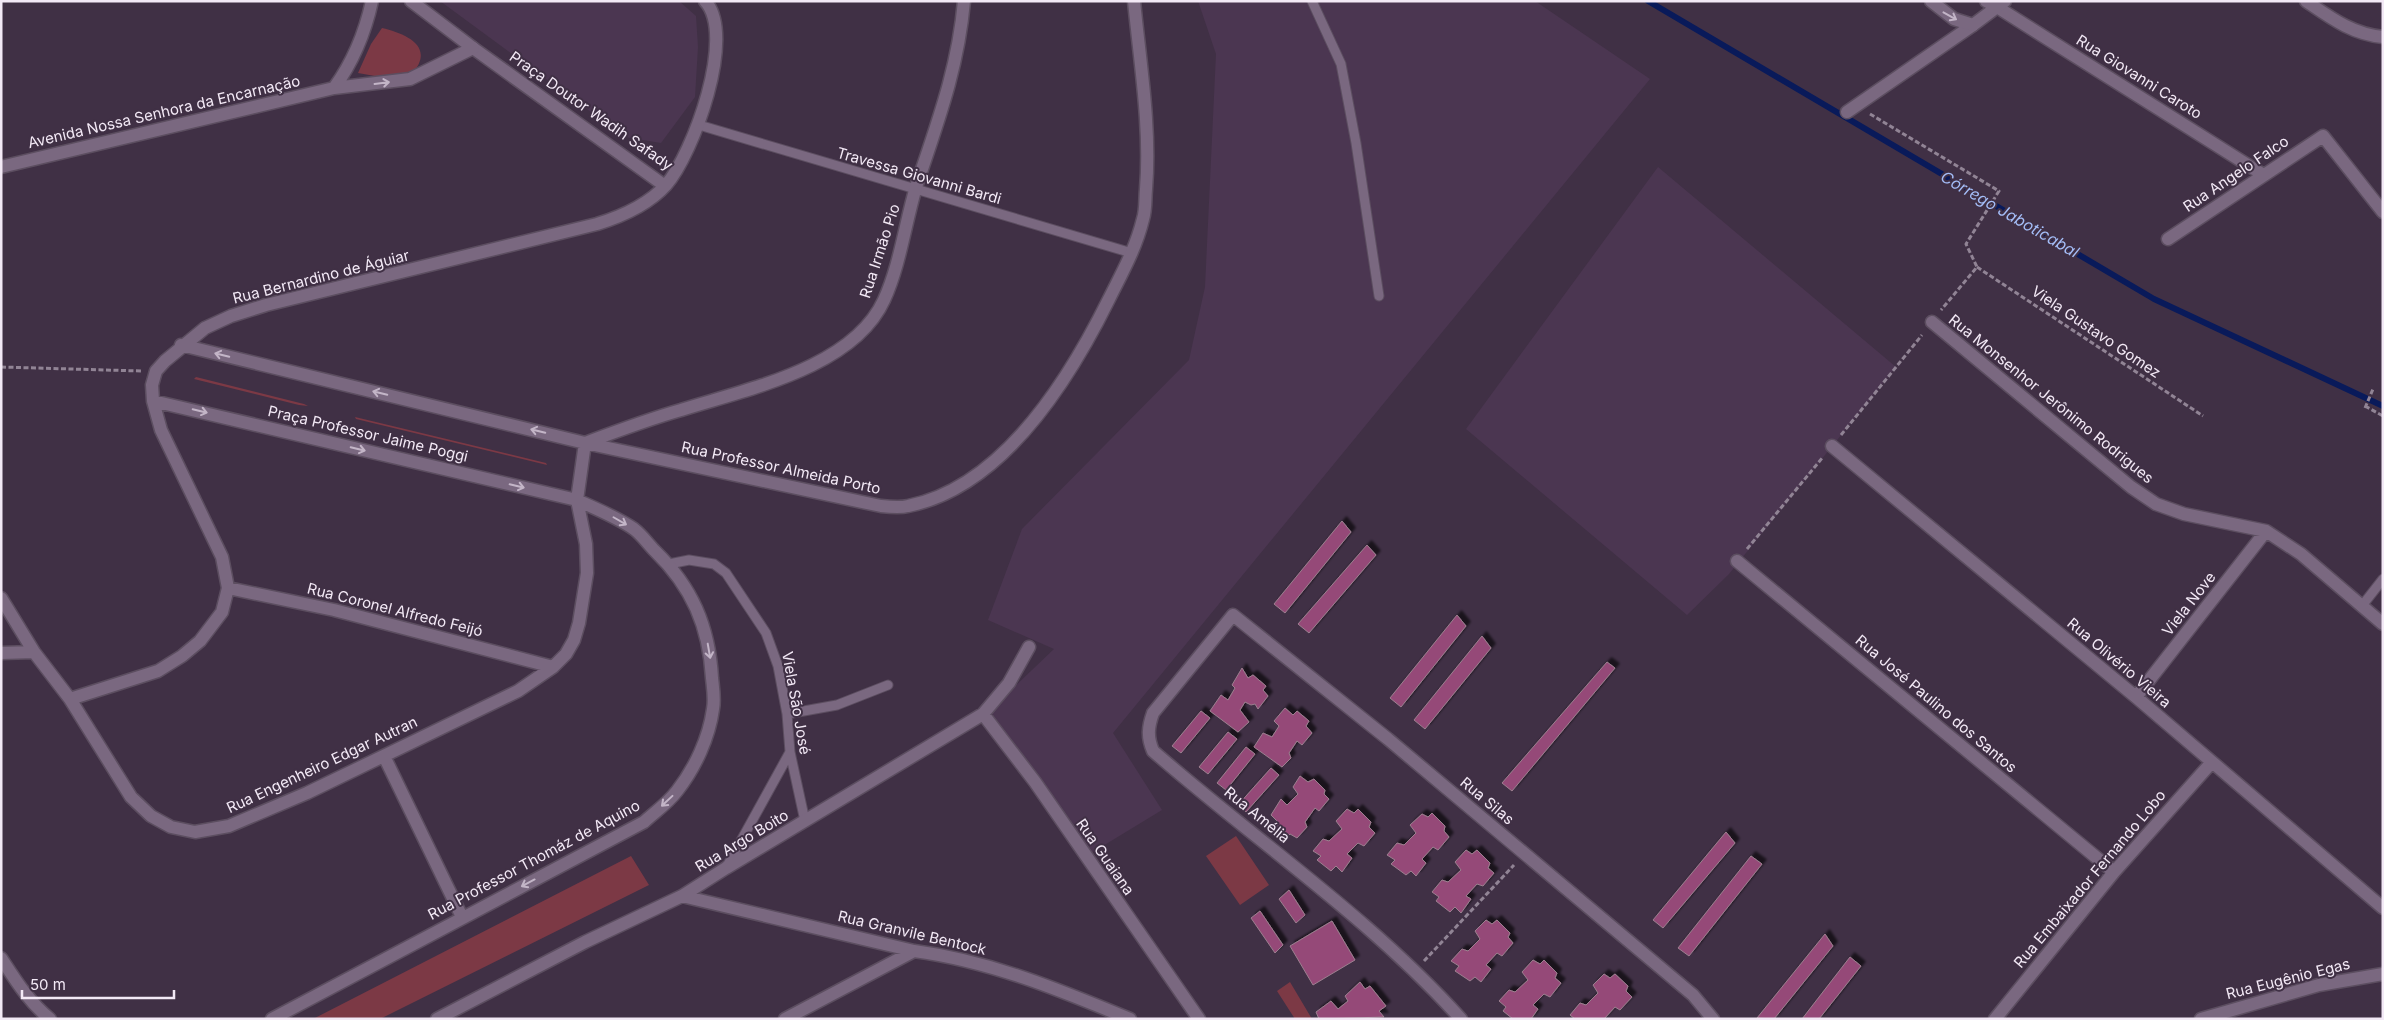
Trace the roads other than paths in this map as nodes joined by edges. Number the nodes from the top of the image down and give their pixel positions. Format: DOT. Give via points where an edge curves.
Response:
graph roads {
  1 [pos="372,1"];
  2 [pos="411,1"];
  3 [pos="705,1"];
  4 [pos="964,1"];
  5 [pos="1134,1"];
  6 [pos="1312,1"];
  7 [pos="1931,1"];
  8 [pos="2306,1"];
  9 [pos="1996,3"];
  10 [pos="1972,25"];
  11 [pos="2383,37"];
  12 [pos="472,48"];
  13 [pos="334,88"];
  14 [pos="1852,109"];
  15 [pos="699,125"];
  16 [pos="1,168"];
  17 [pos="2262,174"];
  18 [pos="665,186"];
  19 [pos="916,190"];
  20 [pos="2383,212"];
  21 [pos="2168,239"];
  22 [pos="1132,253"];
  23 [pos="1379,296"];
  24 [pos="1932,322"];
  25 [pos="181,345"];
  26 [pos="153,401"];
  27 [pos="585,443"];
  28 [pos="1832,446"];
  29 [pos="577,500"];
  30 [pos="2266,531"];
  31 [pos="1737,561"];
  32 [pos="669,564"];
  33 [pos="2383,580"];
  34 [pos="228,588"];
  35 [pos="1,598"];
  36 [pos="2361,607"];
  37 [pos="1233,615"];
  38 [pos="2383,624"];
  39 [pos="1029,647"];
  40 [pos="34,652"];
  41 [pos="1,653"];
  42 [pos="553,667"];
  43 [pos="888,685"];
  44 [pos="2136,697"];
  45 [pos="70,699"];
  46 [pos="787,714"];
  47 [pos="983,714"];
  48 [pos="790,752"];
  49 [pos="384,756"];
  50 [pos="2212,762"];
  51 [pos="806,821"];
  52 [pos="726,868"];
  53 [pos="2114,872"];
  54 [pos="682,896"];
  55 [pos="2383,908"];
  56 [pos="462,917"];
  57 [pos="914,951"];
  58 [pos="2,962"];
  59 [pos="2383,974"];
  60 [pos="50,1019"];
  61 [pos="272,1019"];
  62 [pos="436,1019"];
  63 [pos="785,1019"];
  64 [pos="1130,1019"];
  65 [pos="1199,1019"];
  66 [pos="1461,1019"];
  67 [pos="1713,1019"];
  68 [pos="1995,1019"];
  69 [pos="2201,1019"];
  1 -- 13 [label="street" via="349,68"];
  2 -- 12 [label="street, Praça Doutor Wadih Safady"];
  3 -- 15 [label="street, Praça Doutor Wadih Safady" via="711,7 718,42"];
  4 -- 19 [label="street, Rua Irmão Pio" via="951,84"];
  5 -- 22 [label="street, Rua Professor Almeida Porto" via="1148,168 1144,218"];
  6 -- 23 [label="lane" via="1341,64"];
  7 -- 10 [label="street, one-way" via="1954,19"];
  8 -- 11 [label="street" via="2347,28 2364,35"];
  9 -- 10 [label="street"];
  9 -- 17 [label="street, Rua Giovanni Caroto"];
  10 -- 14 [label="street"];
  13 -- 12 [label="street, Avenida Nossa Senhora da Encarnação, one-way" via="410,80"];
  12 -- 18 [label="street, Praça Doutor Wadih Safady"];
  13 -- 16 [label="street, Avenida Nossa Senhora da Encarnação"];
  15 -- 18 [label="street, Praça Doutor Wadih Safady" via="681,165"];
  15 -- 19 [label="lane, Travessa Giovanni Bardi"];
  17 -- 20 [label="street, Rua Angelo Falco" via="2323,136"];
  17 -- 21 [label="street, Rua Angelo Falco"];
  18 -- 25 [label="street, Rua Bernardino de Águiar" via="644,203 615,218 266,305 231,316"];
  19 -- 22 [label="lane, Travessa Giovanni Bardi"];
  19 -- 27 [label="street, Rua Irmão Pio" via="884,300 864,331 793,375"];
  22 -- 27 [label="street, Rua Professor Almeida Porto" via="1093,333 1048,403 1006,451 973,477 938,498 906,507 882,506"];
  24 -- 30 [label="street, Rua Monsenhor Jerônimo Rodrigues" via="2131,487 2156,504 2184,514"];
  25 -- 26 [label="street, Rua Bernardino de Águiar" via="156,371 152,385"];
  27 -- 25 [label="street, one-way"];
  26 -- 29 [label="street, Praça Professor Jaime Poggi, one-way"];
  26 -- 34 [label="street" via="173,458 222,557"];
  27 -- 29 [label="street"];
  28 -- 44 [label="street, Rua Olivério Vieira"];
  29 -- 32 [label="street, Rua Professor Thomáz de Aquino, one-way" via="634,530"];
  29 -- 42 [label="street, Rua Engenheiro Edgar Autran" via="586,544 587,573 580,623 566,654"];
  30 -- 36 [label="street, Rua Monsenhor Jerônimo Rodrigues" via="2301,554"];
  30 -- 44 [label="street, Viela Nove"];
  31 -- 53 [label="street, Rua José Paulino dos Santos"];
  32 -- 46 [label="lane, Viela São José" via="700,560 714,564 726,573 766,633 778,666"];
  32 -- 56 [label="street, Rua Professor Thomáz de Aquino, one-way" via="701,614 712,669 714,707 706,738 693,768 677,792 644,822"];
  33 -- 36 [label="lane"];
  34 -- 42 [label="street, Rua Coronel Alfredo Feijó" via="334,610"];
  34 -- 45 [label="street" via="222,612 211,628 182,656 158,671"];
  35 -- 40 [label="street, Rua Engenheiro Edgar Autran"];
  36 -- 38 [label="street, Rua Monsenhor Jerônimo Rodrigues"];
  37 -- 66 [label="street, Rua Amélia" via="1153,713 1148,727 1153,750 1341,903 1414,969"];
  37 -- 67 [label="street, Rua Silas" via="1693,995"];
  39 -- 47 [label="street, Rua Argo Boito" via="1009,683"];
  40 -- 41 [label="street"];
  40 -- 45 [label="street, Rua Engenheiro Edgar Autran"];
  42 -- 49 [label="street, Rua Engenheiro Edgar Autran" via="518,691"];
  43 -- 46 [label="lane" via="837,705"];
  44 -- 50 [label="street, Rua Olivério Vieira"];
  45 -- 49 [label="street, Rua Engenheiro Edgar Autran" via="131,797 152,816 171,827 195,832 229,826"];
  46 -- 48 [label="lane, Viela São José"];
  47 -- 51 [label="street, Rua Argo Boito"];
  47 -- 65 [label="street, Rua Guaiana" via="1035,782"];
  48 -- 51 [label="lane, Viela São José"];
  48 -- 52 [label="lane"];
  49 -- 56 [label="street"];
  50 -- 53 [label="street, Rua Embaixador Fernando Lobo"];
  50 -- 55 [label="street, Rua Olivério Vieira"];
  51 -- 52 [label="street, Rua Argo Boito"];
  52 -- 54 [label="street, Rua Argo Boito"];
  53 -- 68 [label="street, Rua Embaixador Fernando Lobo"];
  54 -- 57 [label="street, Rua Granvile Bentock"];
  54 -- 62 [label="street, Rua Argo Boito"];
  56 -- 61 [label="street, Rua Professor Thomáz de Aquino"];
  57 -- 63 [label="street"];
  57 -- 64 [label="street, Rua Granvile Bentock" via="949,956 1052,986"];
  58 -- 60 [label="street" via="36,1008"];
  59 -- 69 [label="street, Rua Eugênio Egas" via="2319,985"];
}
